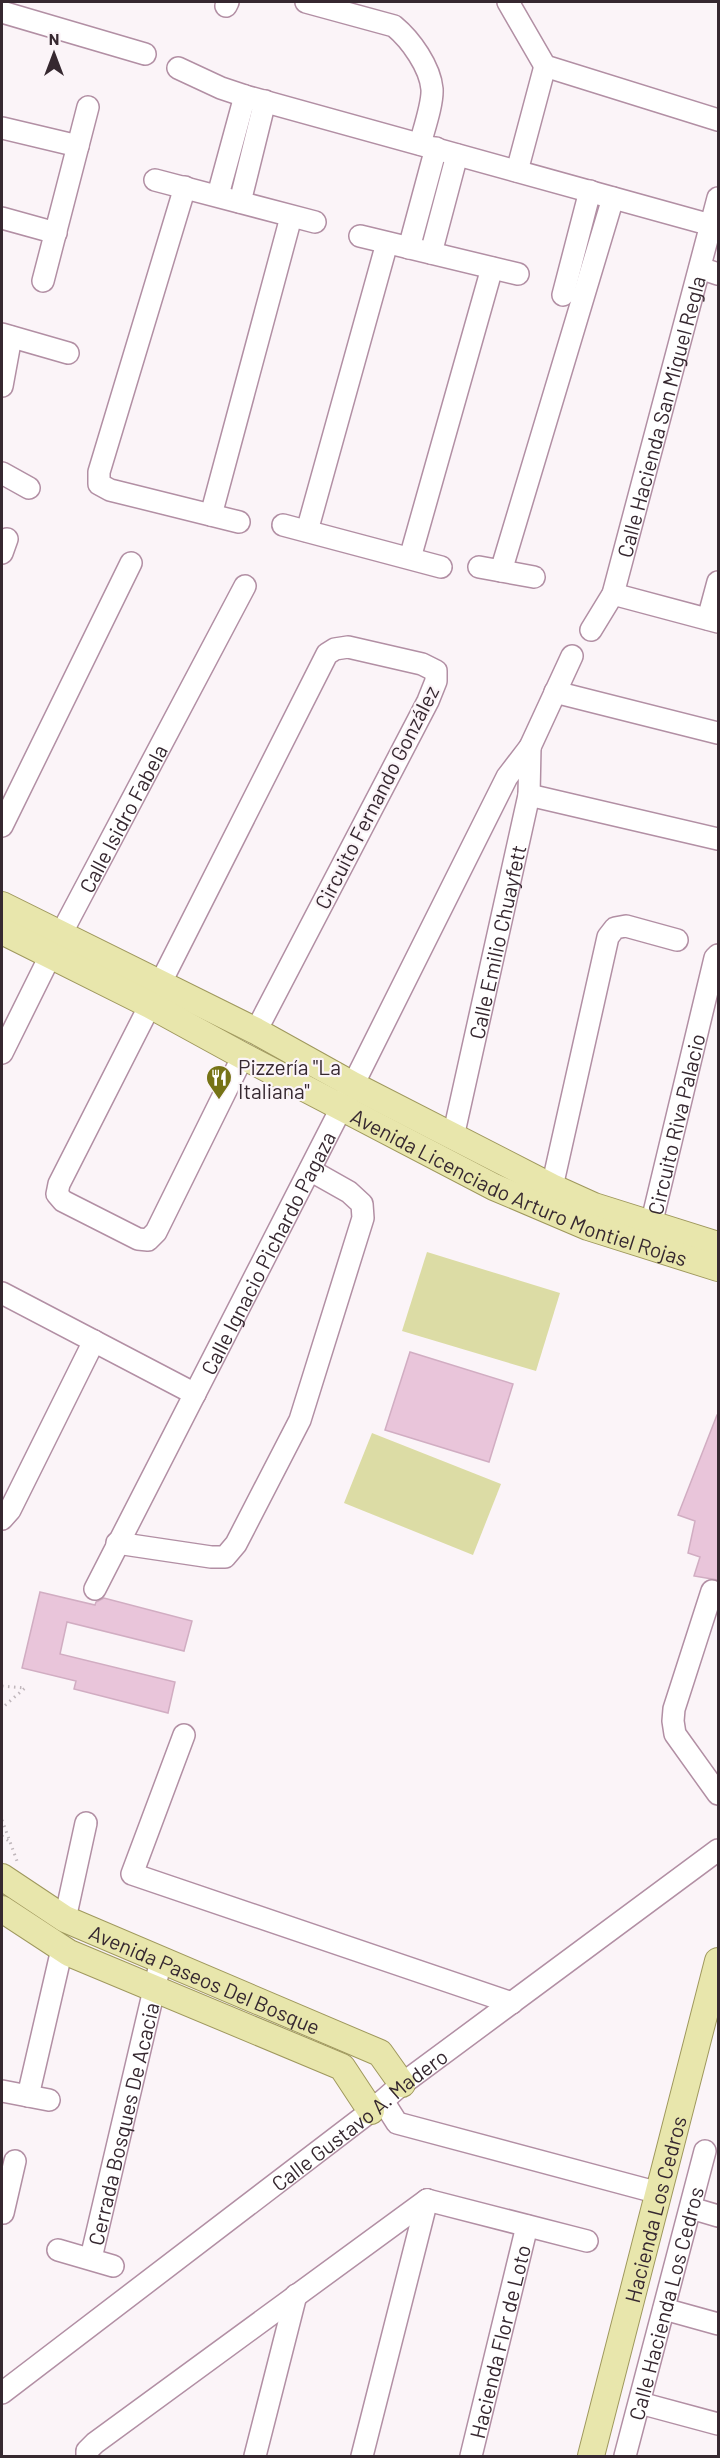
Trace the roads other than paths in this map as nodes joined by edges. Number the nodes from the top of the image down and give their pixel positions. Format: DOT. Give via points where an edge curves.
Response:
graph roads {
  1 [pos="306,2"];
  2 [pos="508,2"];
  3 [pos="2,12"];
  4 [pos="146,54"];
  5 [pos="545,66"];
  6 [pos="178,68"];
  7 [pos="255,99"];
  8 [pos="88,107"];
  9 [pos="718,120"];
  10 [pos="2,128"];
  11 [pos="78,146"];
  12 [pos="428,146"];
  13 [pos="457,155"];
  14 [pos="518,171"];
  15 [pos="155,180"];
  16 [pos="185,188"];
  17 [pos="590,191"];
  18 [pos="218,195"];
  19 [pos="613,198"];
  20 [pos="718,198"];
  21 [pos="240,202"];
  22 [pos="291,217"];
  23 [pos="2,219"];
  24 [pos="315,222"];
  25 [pos="711,225"];
  26 [pos="56,233"];
  27 [pos="360,236"];
  28 [pos="387,243"];
  29 [pos="409,248"];
  30 [pos="431,254"];
  31 [pos="492,268"];
  32 [pos="709,271"];
  33 [pos="518,274"];
  34 [pos="43,281"];
  35 [pos="584,300"];
  36 [pos="6,336"];
  37 [pos="68,353"];
  38 [pos="2,386"];
  39 [pos="2,473"];
  40 [pos="29,488"];
  41 [pos="211,515"];
  42 [pos="239,522"];
  43 [pos="283,525"];
  44 [pos="307,531"];
  45 [pos="410,558"];
  46 [pos="131,563"];
  47 [pos="441,567"];
  48 [pos="479,567"];
  49 [pos="501,571"];
  50 [pos="534,577"];
  51 [pos="718,582"];
  52 [pos="245,586"];
  53 [pos="613,594"];
  54 [pos="713,621"];
  55 [pos="591,630"];
  56 [pos="572,656"];
  57 [pos="555,692"];
  58 [pos="718,733"];
  59 [pos="530,747"];
  60 [pos="529,795"];
  61 [pos="2,825"];
  62 [pos="718,839"];
  63 [pos="2,905"];
  64 [pos="2,932"];
  65 [pos="677,940"];
  66 [pos="56,945"];
  67 [pos="718,955"];
  68 [pos="155,995"];
  69 [pos="256,1032"];
  70 [pos="2,1053"];
  71 [pos="243,1056"];
  72 [pos="353,1085"];
  73 [pos="341,1108"];
  74 [pos="453,1137"];
  75 [pos="310,1170"];
  76 [pos="552,1187"];
  77 [pos="651,1225"];
  78 [pos="718,1245"];
  79 [pos="718,1268"];
  80 [pos="2,1293"];
  81 [pos="94,1341"];
  82 [pos="195,1394"];
  83 [pos="2,1519"];
  84 [pos="117,1543"];
  85 [pos="95,1589"];
  86 [pos="712,1591"];
  87 [pos="184,1735"];
  88 [pos="718,1794"];
  89 [pos="86,1824"];
  90 [pos="718,1850"];
  91 [pos="9,1870"];
  92 [pos="2,1909"];
  93 [pos="65,1919"];
  94 [pos="62,1949"];
  95 [pos="161,1960"];
  96 [pos="718,1961"];
  97 [pos="153,1988"];
  98 [pos="512,2002"];
  99 [pos="402,2084"];
  100 [pos="2,2091"];
  101 [pos="28,2096"];
  102 [pos="49,2100"];
  103 [pos="377,2106"];
  104 [pos="705,2151"];
  105 [pos="15,2161"];
  106 [pos="4,2188"];
  107 [pos="659,2193"];
  108 [pos="427,2200"];
  109 [pos="691,2208"];
  110 [pos="3,2213"];
  111 [pos="718,2216"];
  112 [pos="527,2226"];
  113 [pos="587,2241"];
  114 [pos="58,2250"];
  115 [pos="91,2258"];
  116 [pos="113,2266"];
  117 [pos="296,2295"];
  118 [pos="664,2308"];
  119 [pos="718,2324"];
  120 [pos="2,2393"];
  121 [pos="640,2403"];
  122 [pos="718,2424"];
  123 [pos="87,2457"];
  124 [pos="255,2457"];
  125 [pos="362,2457"];
  126 [pos="471,2457"];
  127 [pos="591,2457"];
  128 [pos="625,2457"];
  1 -- 12 [label="street" via="394,26 405,35 433,91"];
  2 -- 5 [label="street"];
  3 -- 4 [label="street"];
  5 -- 9 [label="street"];
  5 -- 14 [label="street"];
  6 -- 7 [label="street"];
  7 -- 12 [label="street"];
  7 -- 18 [label="street"];
  7 -- 21 [label="street"];
  8 -- 11 [label="street"];
  10 -- 11 [label="street"];
  11 -- 26 [label="street"];
  12 -- 13 [label="street"];
  12 -- 29 [label="street"];
  13 -- 14 [label="street"];
  13 -- 30 [label="street"];
  14 -- 17 [label="street"];
  15 -- 16 [label="street"];
  16 -- 18 [label="street"];
  16 -- 41 [label="street" via="99,472 99,484"];
  17 -- 19 [label="street"];
  17 -- 35 [label="street" via="555,293"];
  18 -- 21 [label="street"];
  19 -- 25 [label="street"];
  19 -- 35 [label="street"];
  20 -- 25 [label="street, Calle Hacienda San Miguel Regla"];
  21 -- 22 [label="street"];
  22 -- 24 [label="street"];
  22 -- 41 [label="street"];
  23 -- 26 [label="street"];
  25 -- 32 [label="street, Calle Hacienda San Miguel Regla"];
  26 -- 34 [label="street"];
  27 -- 28 [label="street"];
  28 -- 29 [label="street"];
  28 -- 44 [label="street"];
  29 -- 30 [label="street"];
  30 -- 31 [label="street"];
  31 -- 33 [label="street"];
  31 -- 45 [label="street"];
  32 -- 53 [label="street, Calle Hacienda San Miguel Regla"];
  35 -- 49 [label="street"];
  36 -- 37 [label="street"];
  36 -- 38 [label="street"];
  39 -- 40 [label="street"];
  41 -- 42 [label="street"];
  43 -- 44 [label="street"];
  44 -- 45 [label="street"];
  45 -- 47 [label="street"];
  46 -- 61 [label="street"];
  48 -- 49 [label="street"];
  49 -- 50 [label="street"];
  51 -- 54 [label="street"];
  52 -- 66 [label="street, Calle Isidro Fabela"];
  53 -- 54 [label="street"];
  53 -- 55 [label="street, Calle Hacienda San Miguel Regla"];
  56 -- 57 [label="street, Calle Ignacio Pichardo Pagaza"];
  57 -- 58 [label="street"];
  57 -- 59 [label="street, Calle Ignacio Pichardo Pagaza"];
  59 -- 60 [label="street, Calle Emilio Chuayfett"];
  59 -- 72 [label="street, Calle Ignacio Pichardo Pagaza" via="507,777"];
  60 -- 62 [label="street"];
  60 -- 74 [label="street, Calle Emilio Chuayfett"];
  63 -- 66 [label="main road, Avenida Licenciado Arturo Montiel Rojas"];
  64 -- 66 [label="main road, Avenida Licenciado Arturo Montiel Rojas"];
  65 -- 76 [label="street" via="626,926 615,927 608,937"];
  66 -- 68 [label="main road, Avenida Licenciado Arturo Montiel Rojas"];
  66 -- 70 [label="street, Calle Isidro Fabela"];
  67 -- 77 [label="street, Circuito Riva Palacio"];
  68 -- 69 [label="main road, Avenida Licenciado Arturo Montiel Rojas"];
  68 -- 69 [label="street, Circuito Fernando González" via="327,654 348,647 422,664 436,671 428,701"];
  68 -- 71 [label="main road, Avenida Licenciado Arturo Montiel Rojas"];
  68 -- 71 [label="street" via="59,1184 57,1194 63,1202 138,1239 148,1240 156,1232"];
  69 -- 72 [label="main road, Avenida Licenciado Arturo Montiel Rojas"];
  71 -- 73 [label="main road, Avenida Licenciado Arturo Montiel Rojas"];
  72 -- 73 [label="street, Calle Ignacio Pichardo Pagaza"];
  72 -- 74 [label="main road, Avenida Licenciado Arturo Montiel Rojas"];
  73 -- 75 [label="street, Calle Ignacio Pichardo Pagaza"];
  73 -- 79 [label="main road, Avenida Licenciado Arturo Montiel Rojas" via="515,1196 588,1227"];
  74 -- 76 [label="main road, Avenida Licenciado Arturo Montiel Rojas"];
  75 -- 82 [label="street, Calle Ignacio Pichardo Pagaza"];
  75 -- 84 [label="street" via="349,1192 362,1204 363,1218 300,1420 236,1544 225,1557 211,1557"];
  76 -- 77 [label="main road, Avenida Licenciado Arturo Montiel Rojas"];
  77 -- 78 [label="main road, Avenida Licenciado Arturo Montiel Rojas"];
  80 -- 81 [label="street"];
  81 -- 82 [label="street"];
  81 -- 83 [label="street"];
  82 -- 84 [label="street, Calle Ignacio Pichardo Pagaza"];
  84 -- 85 [label="street, Calle Ignacio Pichardo Pagaza"];
  86 -- 88 [label="street" via="673,1721 675,1734"];
  87 -- 98 [label="street" via="132,1874"];
  89 -- 93 [label="street"];
  90 -- 98 [label="street, Calle Gustavo A. Madero"];
  91 -- 93 [label="main road, Avenida Paseos Del Bosque"];
  92 -- 94 [label="main road, Avenida Paseos Del Bosque"];
  93 -- 95 [label="main road, Avenida Paseos Del Bosque"];
  94 -- 97 [label="main road, Avenida Paseos Del Bosque"];
  94 -- 101 [label="street"];
  95 -- 97 [label="street, Cerrada Bosques De Acacia"];
  95 -- 99 [label="main road, Avenida Paseos Del Bosque" via="380,2053"];
  96 -- 107 [label="main road, Hacienda Los Cedros"];
  97 -- 103 [label="main road, Avenida Paseos Del Bosque" via="342,2067"];
  97 -- 115 [label="street, Cerrada Bosques De Acacia"];
  98 -- 99 [label="street, Calle Gustavo A. Madero"];
  99 -- 103 [label="street, Calle Gustavo A. Madero"];
  100 -- 101 [label="street"];
  101 -- 102 [label="street"];
  103 -- 107 [label="street" via="397,2123"];
  103 -- 120 [label="street, Calle Gustavo A. Madero"];
  104 -- 109 [label="street, Calle Hacienda Los Cedros"];
  105 -- 106 [label="street"];
  106 -- 110 [label="street"];
  107 -- 127 [label="main road, Hacienda Los Cedros"];
  108 -- 112 [label="street"];
  108 -- 117 [label="street"];
  108 -- 125 [label="street"];
  109 -- 111 [label="street"];
  109 -- 118 [label="street, Calle Hacienda Los Cedros"];
  112 -- 113 [label="street"];
  112 -- 126 [label="street, Hacienda Flor de Loto"];
  114 -- 115 [label="street, Cerrada Bosques De Acacia"];
  115 -- 116 [label="street, Cerrada Bosques De Acacia"];
  117 -- 123 [label="street" via="95,2443"];
  117 -- 124 [label="street"];
  118 -- 119 [label="street"];
  118 -- 121 [label="street, Calle Hacienda Los Cedros"];
  121 -- 122 [label="street"];
  121 -- 128 [label="street, Calle Hacienda Los Cedros"];
}
